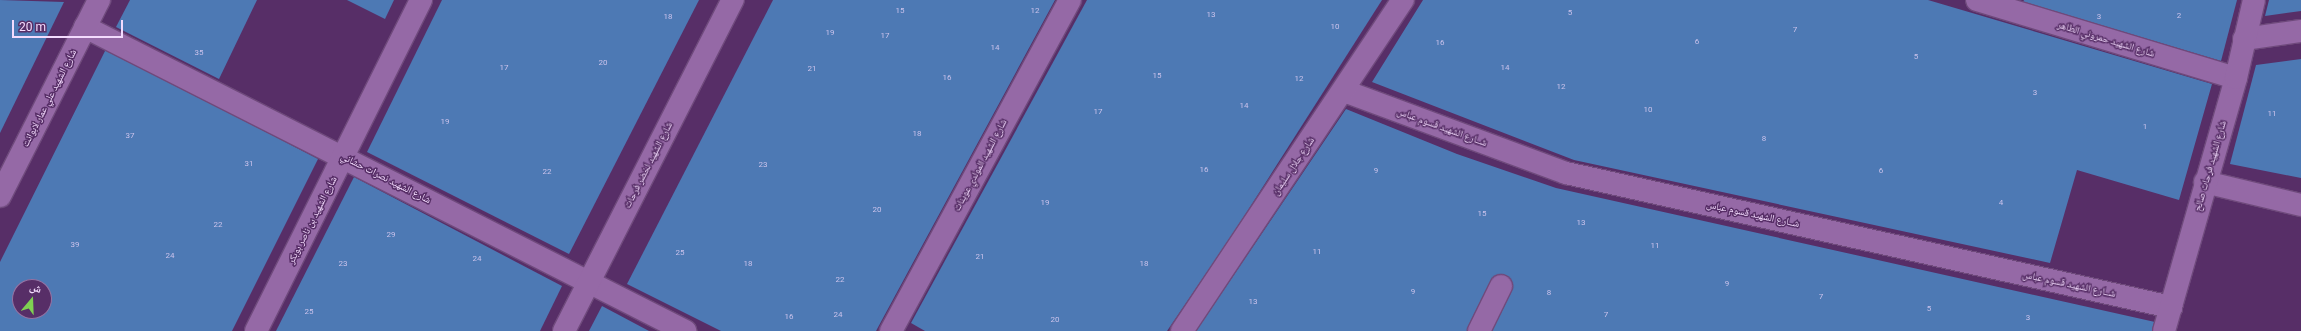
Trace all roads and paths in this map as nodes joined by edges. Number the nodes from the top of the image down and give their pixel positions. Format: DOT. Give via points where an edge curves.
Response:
graph roads {
  1 [pos="99,0"];
  2 [pos="421,0"];
  3 [pos="733,0"];
  4 [pos="1070,0"];
  5 [pos="1403,0"];
  6 [pos="1977,0"];
  7 [pos="2254,0"];
  8 [pos="2005,4"];
  9 [pos="85,27"];
  10 [pos="2301,31"];
  11 [pos="2244,39"];
  12 [pos="2236,78"];
  13 [pos="1344,91"];
  14 [pos="344,156"];
  15 [pos="2205,182"];
  16 [pos="0,196"];
  17 [pos="2301,205"];
  18 [pos="589,282"];
  19 [pos="1501,286"];
  20 [pos="2171,307"];
  21 [pos="256,331"];
  22 [pos="564,331"];
  23 [pos="685,331"];
  24 [pos="891,331"];
  25 [pos="1182,331"];
  26 [pos="1479,331"];
  27 [pos="2164,331"];
  1 -- 9 [label="street, شارع الشهيد علي عمار لابوانت"];
  2 -- 14 [label="street, شارع الشهيد بن ناصر بوبكر"];
  3 -- 18 [label="street, شارع الشهيد لخضر فرحات"];
  4 -- 24 [label="street, شارع الشهيد المولدي عوينات"];
  5 -- 13 [label="street, شارع جلال سليمان"];
  6 -- 8 [label="street, شارع الشهيد حمروني الطاهر"];
  7 -- 11 [label="street, شارع الشهيد فرحات صالح"];
  8 -- 12 [label="street, شارع الشهيد حمروني الطاهر"];
  9 -- 14 [label="street, شارع الشهيد نصرات حشاني"];
  9 -- 16 [label="street, شارع الشهيد علي عمار لابوانت"];
  10 -- 11 [label="street"];
  11 -- 12 [label="street, شارع الشهيد فرحات صالح"];
  12 -- 15 [label="street, شارع الشهيد فرحات صالح"];
  13 -- 20 [label="street, شــارع الشهيد قسوم عباس" via="1566,173"];
  13 -- 25 [label="street, شارع جلال سليمان"];
  14 -- 18 [label="street, شارع الشهيد نصرات حشاني"];
  14 -- 21 [label="street, شارع الشهيد بن ناصر بوبكر"];
  15 -- 17 [label="street"];
  15 -- 20 [label="street, شارع الشهيد فرحات صالح"];
  18 -- 22 [label="street, شارع الشهيد لخضر فرحات"];
  18 -- 23 [label="street, شارع الشهيد نصرات حشاني"];
  19 -- 26 [label="street"];
  20 -- 27 [label="street, شارع الشهيد فرحات صالح"];
}
